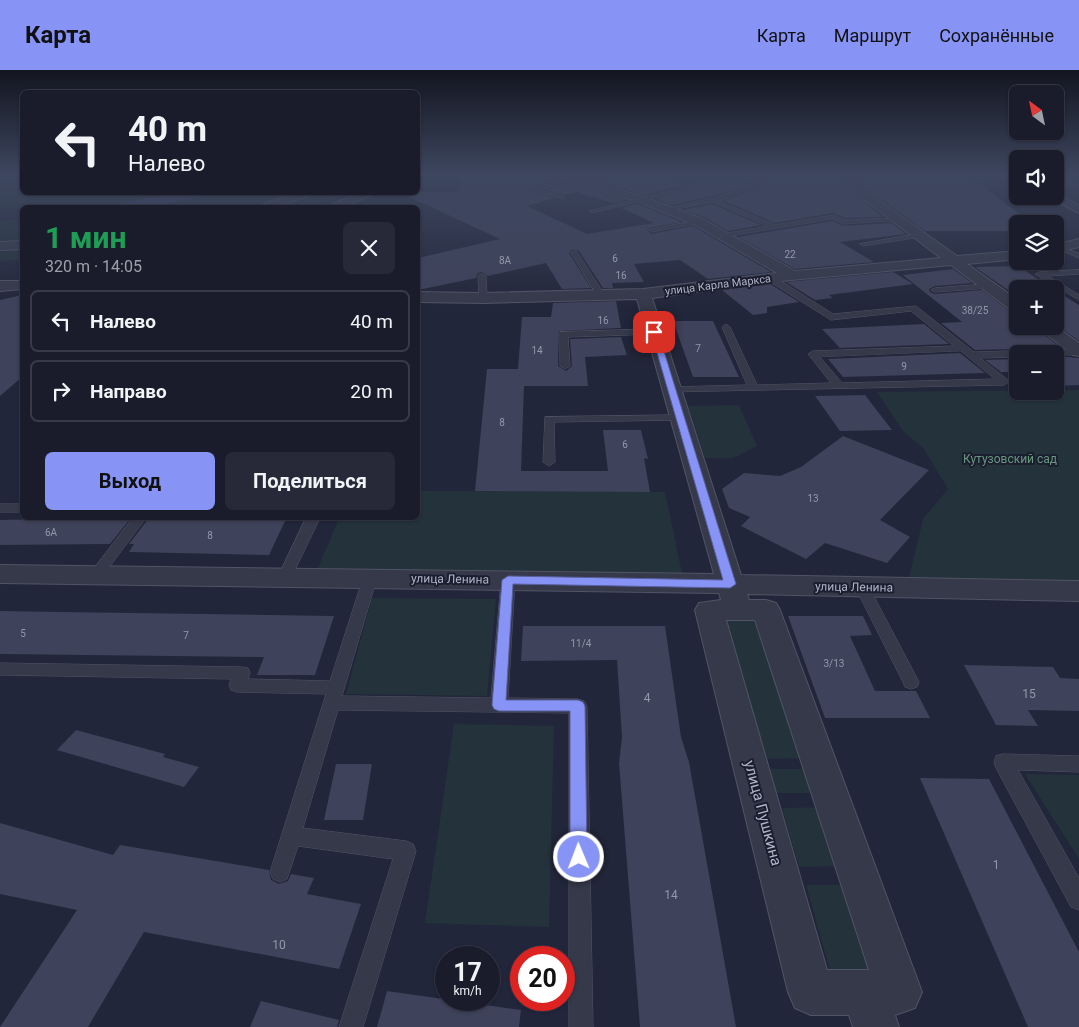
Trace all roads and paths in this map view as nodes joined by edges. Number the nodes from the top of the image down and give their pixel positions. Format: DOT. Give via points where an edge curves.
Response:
graph roads {
  1 [pos="691,219"];
  2 [pos="757,219"];
  3 [pos="820,219"];
  4 [pos="837,219"];
  5 [pos="897,220"];
  6 [pos="699,222"];
  7 [pos="772,225"];
  8 [pos="652,230"];
  9 [pos="724,235"];
  10 [pos="918,236"];
  11 [pos="1079,243"];
  12 [pos="863,244"];
  13 [pos="20,245"];
  14 [pos="0,246"];
  15 [pos="1064,247"];
  16 [pos="1064,251"];
  17 [pos="574,254"];
  18 [pos="1009,256"];
  19 [pos="1079,256"];
  20 [pos="950,260"];
  21 [pos="1079,272"];
  22 [pos="482,276"];
  23 [pos="793,276"];
  24 [pos="770,278"];
  25 [pos="20,285"];
  26 [pos="0,286"];
  27 [pos="986,286"];
  28 [pos="935,290"];
  29 [pos="643,294"];
  30 [pos="601,296"];
  31 [pos="420,297"];
  32 [pos="1078,297"];
  33 [pos="483,298"];
  34 [pos="1009,302"];
  35 [pos="726,326"];
  36 [pos="654,332"];
  37 [pos="1056,335"];
  38 [pos="967,351"];
  39 [pos="1079,352"];
  40 [pos="1004,354"];
  41 [pos="1009,357"];
  42 [pos="565,366"];
  43 [pos="839,386"];
  44 [pos="753,388"];
  45 [pos="671,390"];
  46 [pos="680,418"];
  47 [pos="549,462"];
  48 [pos="0,508"];
  49 [pos="20,508"];
  50 [pos="137,520"];
  51 [pos="312,520"];
  52 [pos="0,574"];
  53 [pos="96,575"];
  54 [pos="285,577"];
  55 [pos="370,578"];
  56 [pos="508,580"];
  57 [pos="862,587"];
  58 [pos="1079,592"];
  59 [pos="734,597"];
  60 [pos="0,669"];
  61 [pos="911,682"];
  62 [pos="333,695"];
  63 [pos="499,705"];
  64 [pos="1079,764"];
  65 [pos="291,836"];
  66 [pos="280,872"];
  67 [pos="1079,899"];
  68 [pos="865,992"];
  69 [pos="351,1027"];
  70 [pos="580,1027"];
  71 [pos="876,1027"];
  1 -- 6 [label="street"];
  2 -- 7 [label="lane"];
  3 -- 7 [label="lane"];
  4 -- 5 [label="lane" via="844,222"];
  5 -- 10 [label="street"];
  6 -- 8 [label="lane"];
  6 -- 9 [label="street"];
  7 -- 9 [label="lane"];
  9 -- 23 [label="street"];
  10 -- 12 [label="lane"];
  10 -- 20 [label="street"];
  11 -- 15 [label="street"];
  13 -- 14 [label="street"];
  16 -- 19 [label="lane"];
  17 -- 30 [label="lane"];
  18 -- 20 [label="street, улица Карла Маркса"];
  20 -- 23 [label="street, улица Карла Маркса"];
  20 -- 27 [label="street"];
  21 -- 32 [label="lane" via="1039,274"];
  22 -- 33 [label="lane"];
  23 -- 24 [label="street, улица Карла Маркса"];
  24 -- 29 [label="street, улица Карла Маркса"];
  24 -- 38 [label="lane" via="831,317 913,308"];
  25 -- 26 [label="street"];
  27 -- 28 [label="lane"];
  27 -- 34 [label="street"];
  29 -- 30 [label="street, улица Карла Маркса"];
  29 -- 36 [label="street"];
  30 -- 33 [label="street, улица Карла Маркса"];
  31 -- 33 [label="street, улица Карла Маркса"];
  35 -- 44 [label="lane"];
  36 -- 42 [label="lane" via="563,334"];
  36 -- 45 [label="street"];
  37 -- 39 [label="street"];
  38 -- 40 [label="lane"];
  38 -- 43 [label="lane" via="813,354"];
  38 -- 43 [label="lane" via="1004,382"];
  39 -- 40 [label="lane"];
  40 -- 41 [label="lane"];
  43 -- 44 [label="lane"];
  44 -- 45 [label="lane"];
  45 -- 46 [label="street"];
  46 -- 47 [label="lane" via="549,419"];
  46 -- 59 [label="street"];
  48 -- 49 [label="lane"];
  50 -- 53 [label="lane"];
  51 -- 54 [label="lane"];
  52 -- 53 [label="street, улица Ленина"];
  53 -- 54 [label="street, улица Ленина"];
  54 -- 55 [label="street, улица Ленина"];
  55 -- 56 [label="street, улица Ленина"];
  55 -- 62 [label="lane"];
  56 -- 59 [label="street, улица Ленина"];
  56 -- 63 [label="lane"];
  57 -- 58 [label="street, улица Ленина"];
  57 -- 59 [label="street, улица Ленина"];
  57 -- 61 [label="lane"];
  59 -- 68 [label="street, улица Пушкина" via="766,610 899,992"];
  59 -- 68 [label="street, улица Пушкина" via="709,610 811,992"];
  60 -- 62 [label="lane" via="242,674 237,685"];
  62 -- 63 [label="lane"];
  62 -- 65 [label="lane"];
  63 -- 70 [label="lane" via="578,706"];
  64 -- 67 [label="lane" via="1004,762"];
  65 -- 66 [label="lane"];
  65 -- 69 [label="lane" via="406,851"];
  68 -- 71 [label="street"];
}
